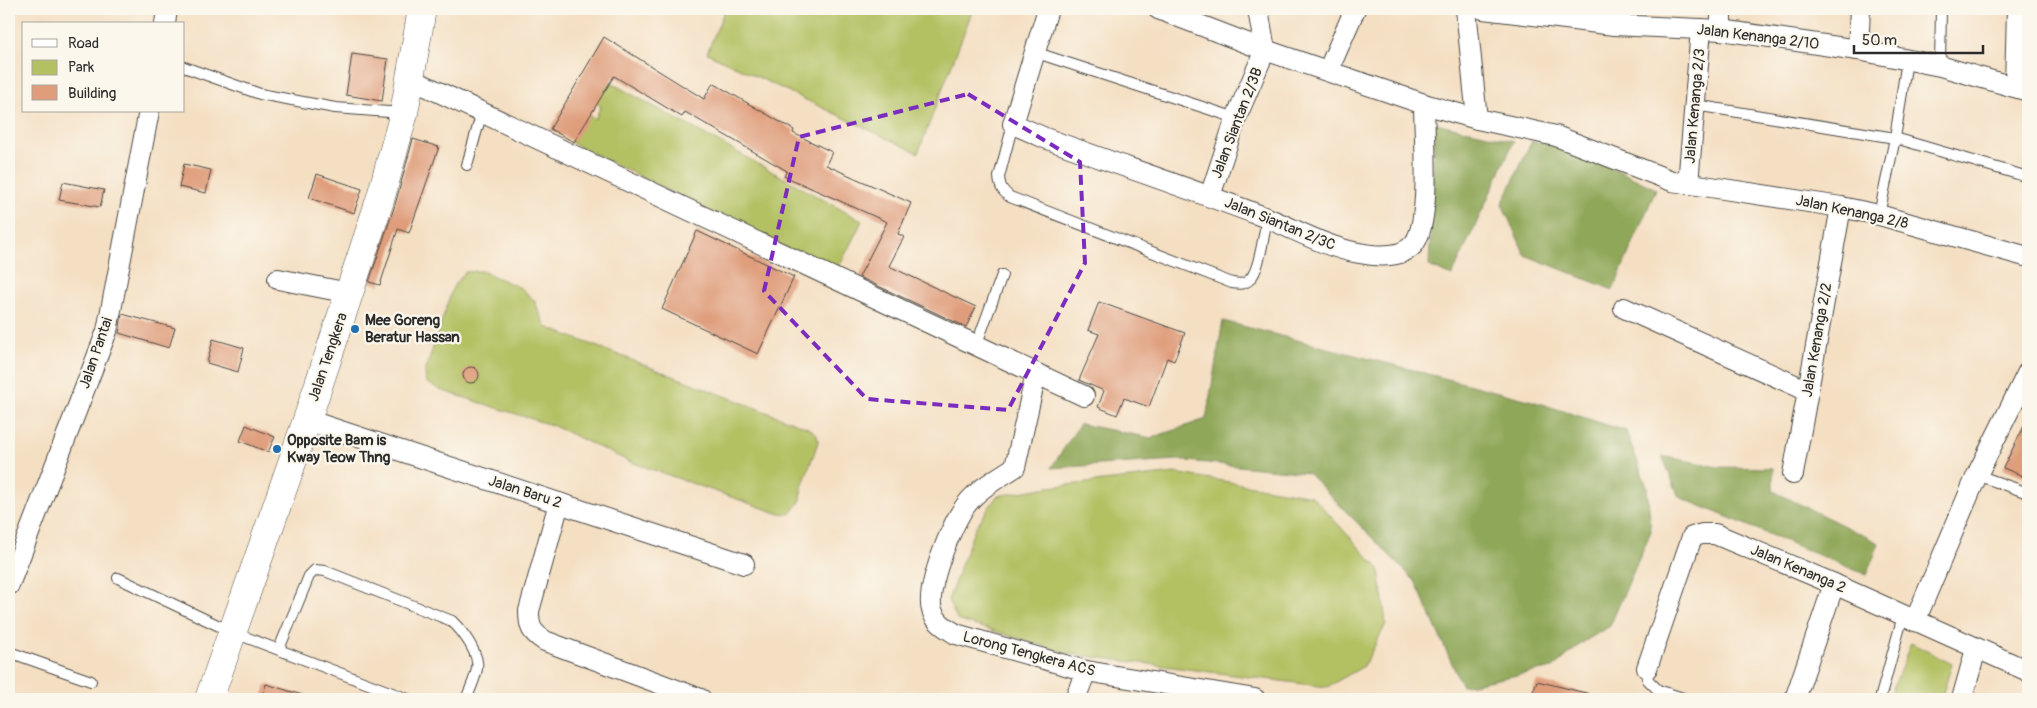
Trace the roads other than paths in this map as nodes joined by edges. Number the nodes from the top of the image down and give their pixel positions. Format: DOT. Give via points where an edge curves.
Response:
graph roads {
  1 [pos="167,9"];
  2 [pos="422,9"];
  3 [pos="1048,9"];
  4 [pos="1158,9"];
  5 [pos="1258,9"];
  6 [pos="1466,9"];
  7 [pos="1483,9"];
  8 [pos="1721,9"];
  9 [pos="1860,9"];
  10 [pos="1942,9"];
  11 [pos="2017,9"];
  12 [pos="1352,12"];
  13 [pos="1614,17"];
  14 [pos="165,22"];
  15 [pos="1701,29"];
  16 [pos="1721,30"];
  17 [pos="1265,50"];
  18 [pos="1858,50"];
  19 [pos="1034,52"];
  20 [pos="1907,60"];
  21 [pos="1940,66"];
  22 [pos="185,67"];
  23 [pos="1328,71"];
  24 [pos="411,79"];
  25 [pos="2022,89"];
  26 [pos="1424,104"];
  27 [pos="1695,105"];
  28 [pos="149,112"];
  29 [pos="482,112"];
  30 [pos="404,113"];
  31 [pos="1236,118"];
  32 [pos="1477,119"];
  33 [pos="1013,124"];
  34 [pos="1895,138"];
  35 [pos="467,165"];
  36 [pos="2028,177"];
  37 [pos="1680,183"];
  38 [pos="1210,196"];
  39 [pos="1841,207"];
  40 [pos="1879,216"];
  41 [pos="1267,218"];
  42 [pos="2028,257"];
  43 [pos="1002,275"];
  44 [pos="278,279"];
  45 [pos="349,293"];
  46 [pos="1624,308"];
  47 [pos="976,346"];
  48 [pos="2028,372"];
  49 [pos="1036,374"];
  50 [pos="1808,391"];
  51 [pos="1084,396"];
  52 [pos="2020,411"];
  53 [pos="307,420"];
  54 [pos="1793,474"];
  55 [pos="1977,475"];
  56 [pos="2028,493"];
  57 [pos="559,503"];
  58 [pos="744,564"];
  59 [pos="118,578"];
  60 [pos="1834,584"];
  61 [pos="9,585"];
  62 [pos="1909,618"];
  63 [pos="232,632"];
  64 [pos="280,649"];
  65 [pos="1976,649"];
  66 [pos="9,652"];
  67 [pos="1647,668"];
  68 [pos="1086,671"];
  69 [pos="2028,671"];
  70 [pos="92,681"];
  71 [pos="208,699"];
  72 [pos="408,699"];
  73 [pos="466,699"];
  74 [pos="701,699"];
  75 [pos="1075,699"];
  76 [pos="1255,699"];
  77 [pos="1686,699"];
  78 [pos="1795,699"];
  79 [pos="1880,699"];
  80 [pos="1962,699"];
  1 -- 14 [label="street"];
  2 -- 24 [label="main road, Jalan Tengkera"];
  3 -- 19 [label="street"];
  4 -- 17 [label="street, Jalan Kenanga 2/8"];
  5 -- 17 [label="street"];
  6 -- 32 [label="street"];
  7 -- 13 [label="street, Jalan Kenanga 2/10"];
  8 -- 16 [label="street"];
  9 -- 18 [label="street"];
  10 -- 21 [label="lane"];
  11 -- 25 [label="street"];
  12 -- 23 [label="street"];
  13 -- 15 [label="street, Jalan Kenanga 2/10"];
  15 -- 16 [label="street, Jalan Kenanga 2/10"];
  15 -- 27 [label="street, Jalan Kenanga 2/3"];
  16 -- 18 [label="street, Jalan Kenanga 2/10"];
  17 -- 23 [label="street, Jalan Kenanga 2/8"];
  17 -- 31 [label="street, Jalan Siantan 2/3B"];
  18 -- 20 [label="street, Jalan Kenanga 2/10"];
  19 -- 31 [label="lane"];
  19 -- 33 [label="street"];
  20 -- 21 [label="street, Jalan Kenanga 2/10"];
  20 -- 34 [label="lane"];
  21 -- 25 [label="street, Jalan Kenanga 2/10"];
  22 -- 30 [label="lane" via="260,94 335,108"];
  23 -- 26 [label="street, Jalan Kenanga 2/8"];
  24 -- 29 [label="street"];
  24 -- 30 [label="main road, Jalan Tengkera"];
  26 -- 32 [label="street, Jalan Kenanga 2/8"];
  26 -- 41 [label="street, Jalan Siantan 2/3C" via="1424,220 1412,246 1402,253 1357,253 1316,240"];
  27 -- 34 [label="lane"];
  27 -- 37 [label="street, Jalan Kenanga 2/3"];
  28 -- 61 [label="street, Jalan Pantai" via="107,331"];
  29 -- 35 [label="lane"];
  29 -- 47 [label="street"];
  30 -- 45 [label="main road, Jalan Tengkera"];
  31 -- 38 [label="street, Jalan Siantan 2/3B"];
  32 -- 37 [label="street, Jalan Kenanga 2/8" via="1556,136"];
  33 -- 38 [label="street, Jalan Siantan 2/3C"];
  33 -- 41 [label="lane" via="999,177 1003,192 1232,283 1250,280 1255,272"];
  34 -- 36 [label="lane"];
  34 -- 40 [label="lane"];
  37 -- 39 [label="street, Jalan Kenanga 2/8"];
  38 -- 41 [label="street, Jalan Siantan 2/3C"];
  39 -- 40 [label="street, Jalan Kenanga 2/8"];
  39 -- 50 [label="street, Jalan Kenanga 2/2"];
  40 -- 42 [label="street, Jalan Kenanga 2/8"];
  43 -- 47 [label="lane"];
  44 -- 45 [label="street"];
  45 -- 53 [label="main road, Jalan Tengkera"];
  46 -- 50 [label="street"];
  47 -- 49 [label="street"];
  48 -- 52 [label="street"];
  49 -- 51 [label="street"];
  49 -- 68 [label="street, Lorong Tengkera ACS" via="1015,467 987,485 966,504 951,530 930,591 932,610 940,624 956,634"];
  50 -- 54 [label="street, Jalan Kenanga 2/2"];
  52 -- 55 [label="street"];
  53 -- 57 [label="street, Jalan Baru 2"];
  53 -- 63 [label="main road, Jalan Tengkera"];
  55 -- 56 [label="lane"];
  55 -- 62 [label="street"];
  57 -- 58 [label="street, Jalan Baru 2"];
  57 -- 74 [label="street" via="529,610 529,623 535,634 545,642"];
  59 -- 63 [label="lane"];
  60 -- 62 [label="street, Jalan Kenanga 2"];
  60 -- 67 [label="street, Jalan Kenanga 2" via="1715,534 1692,537"];
  60 -- 78 [label="street"];
  62 -- 65 [label="street, Jalan Kenanga 2"];
  62 -- 79 [label="lane"];
  63 -- 64 [label="lane"];
  63 -- 71 [label="main road, Jalan Tengkera"];
  64 -- 72 [label="lane"];
  64 -- 73 [label="lane" via="309,576 315,570 325,571 452,622 476,657 478,668"];
  65 -- 69 [label="street, Jalan Kenanga 2"];
  65 -- 80 [label="street"];
  66 -- 70 [label="lane"];
  67 -- 77 [label="lane" via="1648,680 1658,690"];
  68 -- 75 [label="street"];
  68 -- 76 [label="street, Lorong Tengkera ACS"];
}
